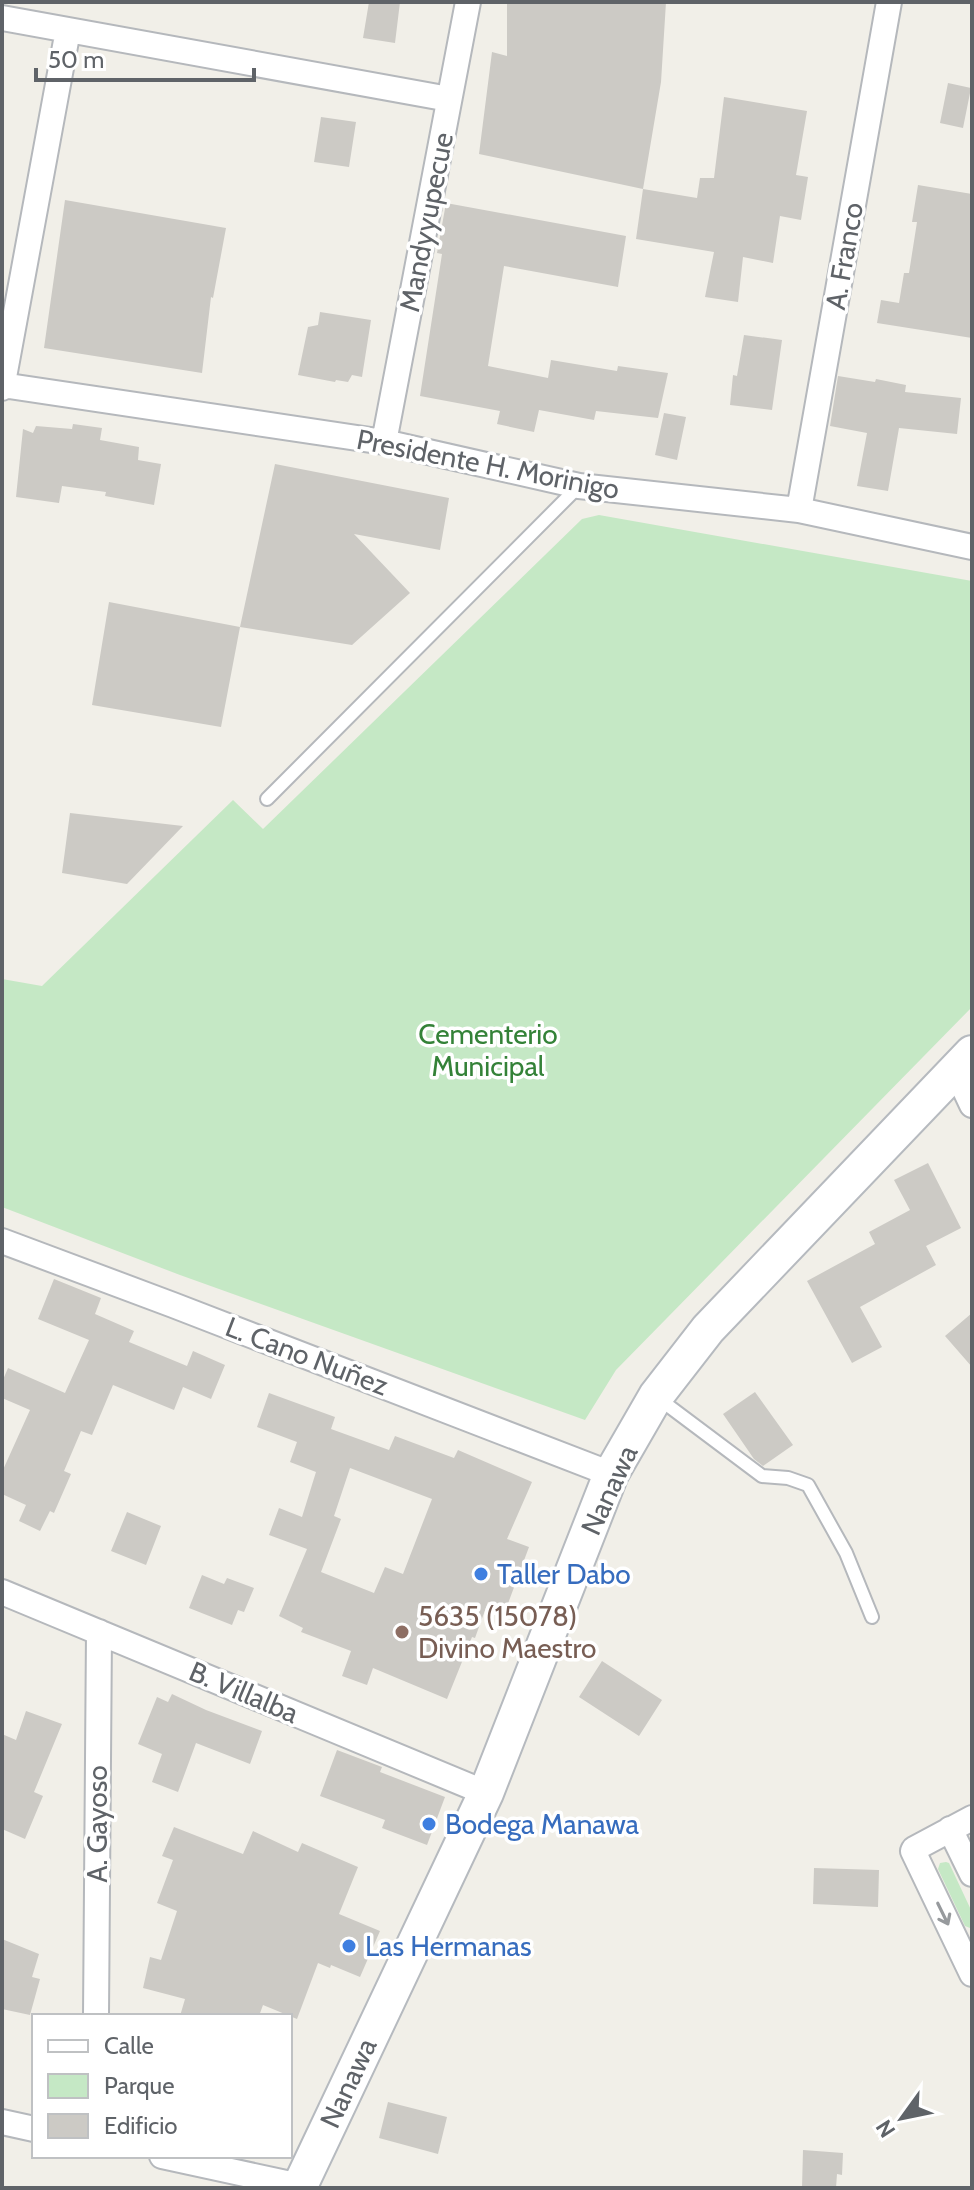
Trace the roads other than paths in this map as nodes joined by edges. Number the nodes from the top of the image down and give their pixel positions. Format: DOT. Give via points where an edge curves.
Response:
graph roads {
  1 [pos="468,2"];
  2 [pos="889,2"];
  3 [pos="2,18"];
  4 [pos="68,30"];
  5 [pos="449,99"];
  6 [pos="2,386"];
  7 [pos="384,442"];
  8 [pos="579,486"];
  9 [pos="799,510"];
  10 [pos="972,547"];
  11 [pos="267,799"];
  12 [pos="964,1061"];
  13 [pos="972,1105"];
  14 [pos="2,1241"];
  15 [pos="656,1396"];
  16 [pos="611,1474"];
  17 [pos="2,1592"];
  18 [pos="872,1617"];
  19 [pos="99,1632"];
  20 [pos="486,1793"];
  21 [pos="961,1824"];
  22 [pos="972,1874"];
  23 [pos="965,1944"];
  24 [pos="972,1974"];
  25 [pos="96,2014"];
  26 [pos="2,2122"];
  27 [pos="32,2129"];
  28 [pos="171,2158"];
  29 [pos="299,2187"];
  1 -- 5 [label="street, Mandyyupecue"];
  2 -- 9 [label="street, A. Franco"];
  3 -- 4 [label="street"];
  4 -- 5 [label="street"];
  4 -- 6 [label="street"];
  5 -- 7 [label="street, Mandyyupecue"];
  6 -- 7 [label="street, Presidente H. Morinigo"];
  7 -- 8 [label="street, Presidente H. Morinigo"];
  8 -- 9 [label="street, Presidente H. Morinigo"];
  8 -- 11 [label="lane"];
  9 -- 10 [label="street, Presidente H. Morinigo"];
  12 -- 13 [label="street"];
  12 -- 15 [label="street, Nanawa" via="708,1329"];
  14 -- 16 [label="street, L. Cano Nuñez"];
  15 -- 16 [label="street, Nanawa"];
  15 -- 18 [label="lane" via="762,1476 808,1485 846,1553"];
  16 -- 20 [label="street, Nanawa"];
  17 -- 19 [label="street, B. Villalba"];
  19 -- 20 [label="street, B. Villalba"];
  19 -- 25 [label="street, A. Gayoso"];
  20 -- 29 [label="street, Nanawa"];
  21 -- 22 [label="street"];
  21 -- 23 [label="street, one-way" via="913,1854"];
  23 -- 24 [label="street"];
  26 -- 27 [label="street"];
  28 -- 29 [label="street"];
}
